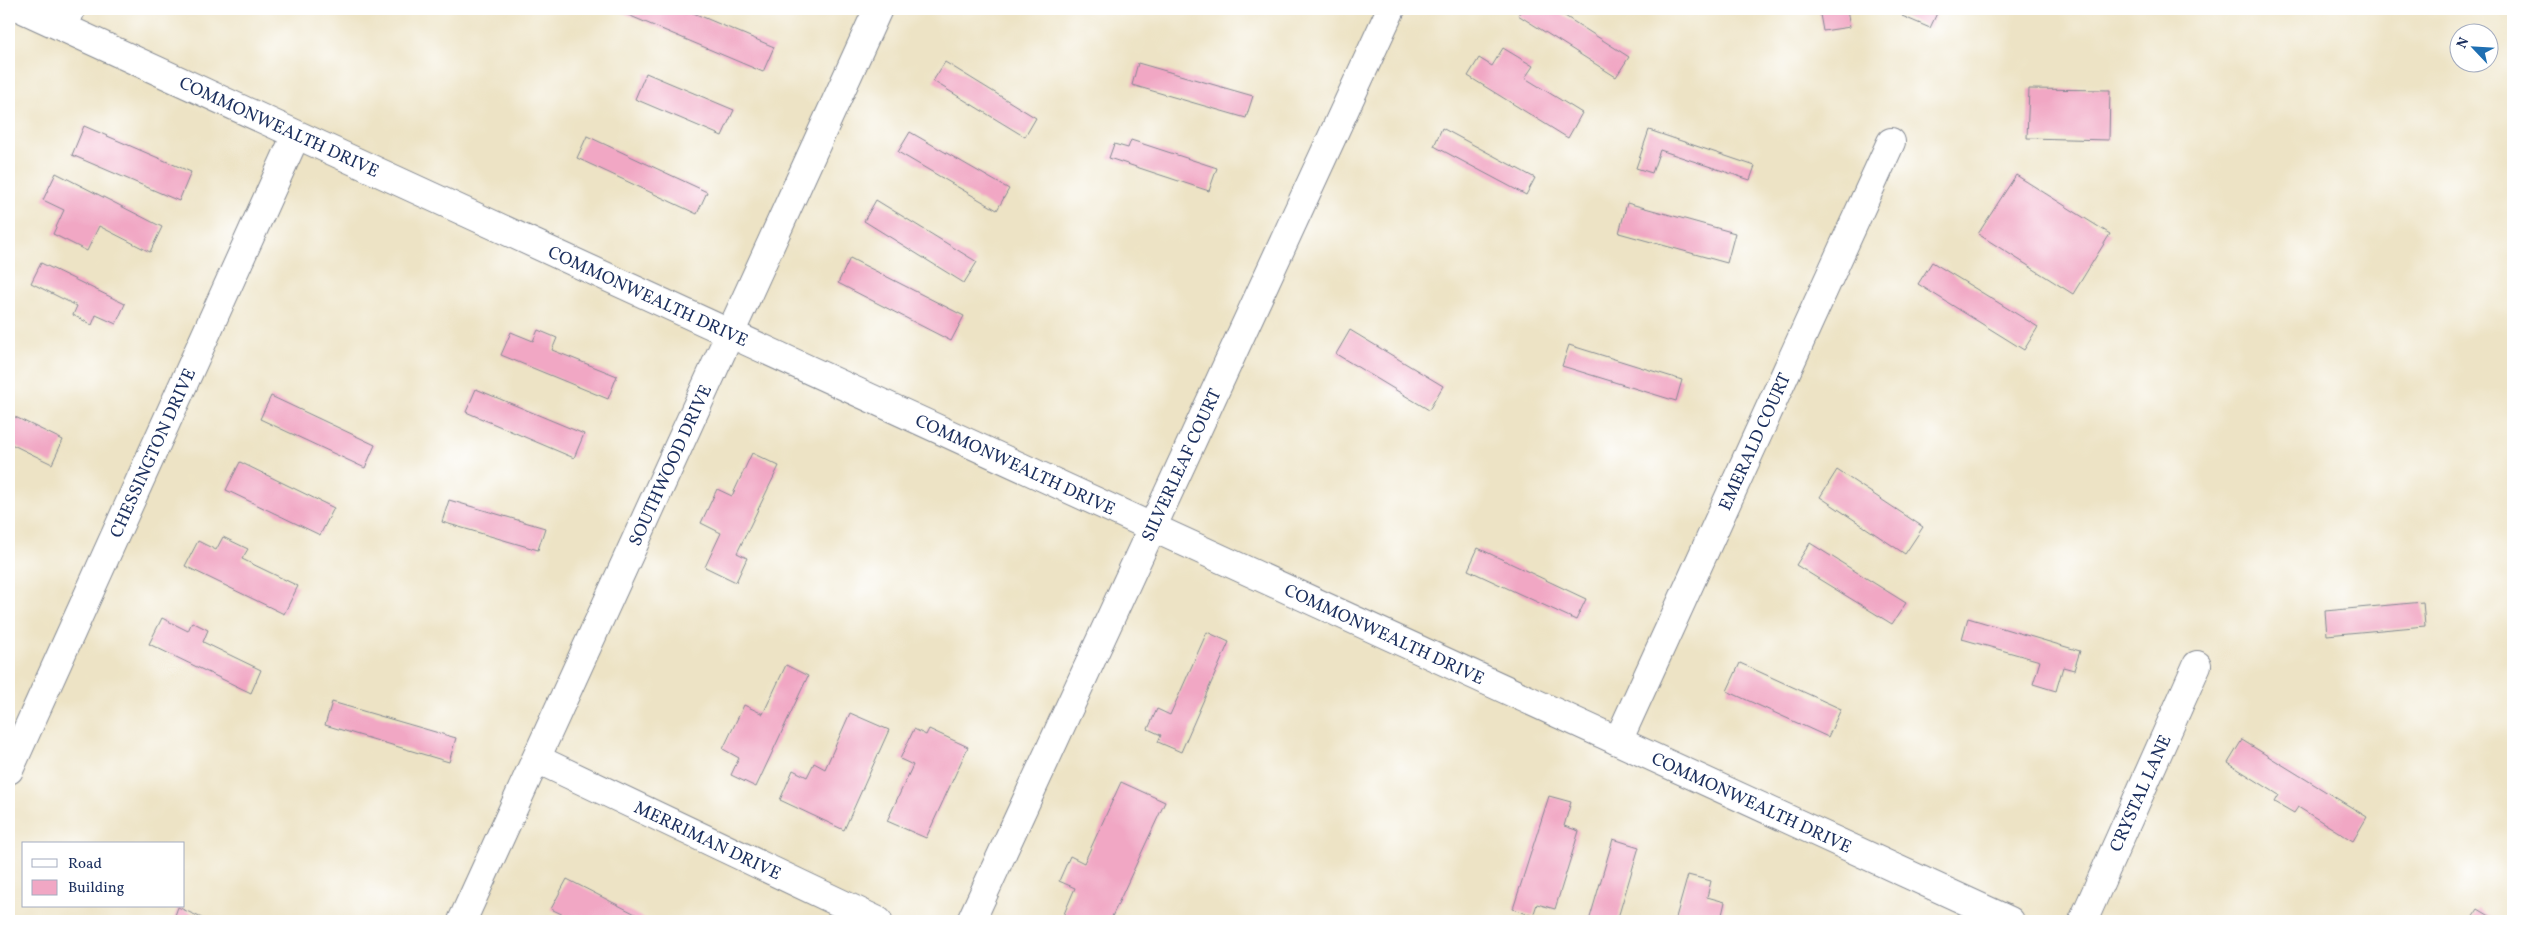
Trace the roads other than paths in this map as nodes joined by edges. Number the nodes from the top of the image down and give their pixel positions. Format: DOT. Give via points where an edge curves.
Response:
graph roads {
  1 [pos="23,9"];
  2 [pos="878,9"];
  3 [pos="1391,9"];
  4 [pos="72,19"];
  5 [pos="296,135"];
  6 [pos="1891,142"];
  7 [pos="730,334"];
  8 [pos="1153,528"];
  9 [pos="2197,665"];
  10 [pos="1618,742"];
  11 [pos="538,759"];
  12 [pos="9,770"];
  13 [pos="462,921"];
  14 [pos="878,921"];
  15 [pos="971,921"];
  16 [pos="2010,921"];
  17 [pos="2083,921"];
  1 -- 4 [label="street, COMMONWEALTH DRIVE"];
  2 -- 7 [label="street, SOUTHWOOD DRIVE"];
  3 -- 8 [label="street, SILVERLEAF COURT"];
  4 -- 5 [label="street, COMMONWEALTH DRIVE"];
  5 -- 7 [label="street, COMMONWEALTH DRIVE"];
  5 -- 12 [label="street, CHESSINGTON DRIVE"];
  6 -- 10 [label="street, EMERALD COURT"];
  7 -- 8 [label="street, COMMONWEALTH DRIVE"];
  7 -- 11 [label="street, SOUTHWOOD DRIVE"];
  8 -- 10 [label="street, COMMONWEALTH DRIVE"];
  8 -- 15 [label="street, SILVERLEAF COURT"];
  9 -- 17 [label="street, CRYSTAL LANE"];
  10 -- 16 [label="street, COMMONWEALTH DRIVE"];
  11 -- 13 [label="street, SOUTHWOOD DRIVE"];
  11 -- 14 [label="street, MERRIMAN DRIVE"];
}
